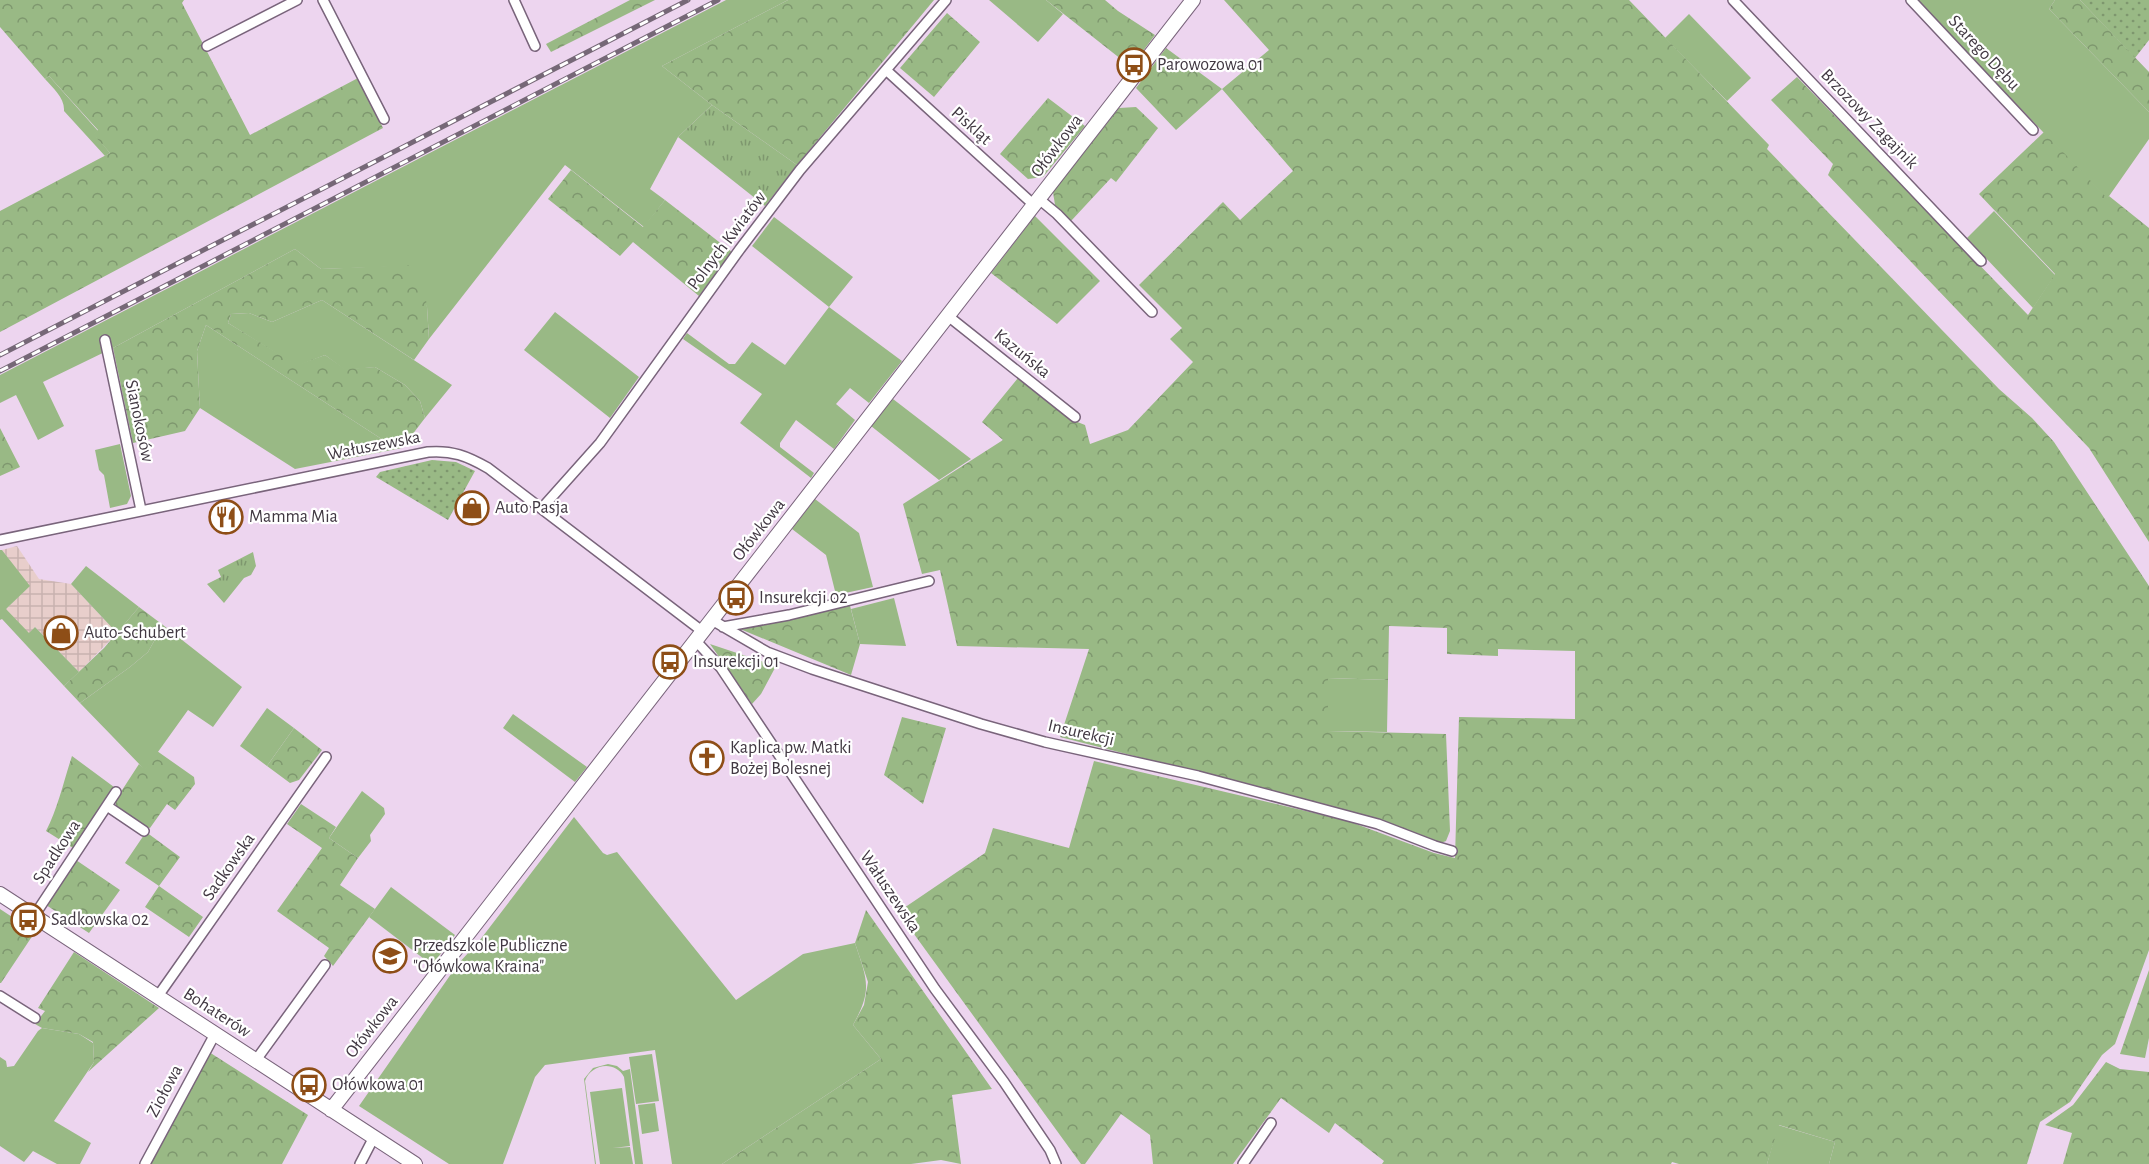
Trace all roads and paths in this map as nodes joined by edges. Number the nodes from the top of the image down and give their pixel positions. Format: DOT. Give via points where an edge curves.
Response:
graph roads {
  1 [pos="297,0"];
  2 [pos="323,0"];
  3 [pos="514,0"];
  4 [pos="946,0"];
  5 [pos="1193,0"];
  6 [pos="1733,0"];
  7 [pos="1911,0"];
  8 [pos="207,46"];
  9 [pos="535,46"];
  10 [pos="886,70"];
  11 [pos="384,119"];
  12 [pos="2033,130"];
  13 [pos="1036,202"];
  14 [pos="1981,261"];
  15 [pos="1152,312"];
  16 [pos="948,316"];
  17 [pos="105,340"];
  18 [pos="1075,417"];
  19 [pos="542,508"];
  20 [pos="141,510"];
  21 [pos="0,540"];
  22 [pos="929,581"];
  23 [pos="708,630"];
  24 [pos="326,757"];
  25 [pos="116,792"];
  26 [pos="107,806"];
  27 [pos="144,831"];
  28 [pos="1452,851"];
  29 [pos="0,894"];
  30 [pos="34,916"];
  31 [pos="325,965"];
  32 [pos="0,996"];
  33 [pos="158,996"];
  34 [pos="35,1018"];
  35 [pos="214,1034"];
  36 [pos="256,1060"];
  37 [pos="331,1110"];
  38 [pos="1271,1124"];
  39 [pos="374,1137"];
  40 [pos="145,1164"];
  41 [pos="360,1164"];
  42 [pos="415,1164"];
  43 [pos="1056,1164"];
  44 [pos="1243,1164"];
  1 -- 8 [label="street"];
  2 -- 11 [label="street"];
  3 -- 9 [label="street"];
  4 -- 10 [label="street, Polnych Kwiatów"];
  5 -- 13 [label="street, Ołówkowa"];
  6 -- 14 [label="street, Brzozowy Zagajnik"];
  7 -- 12 [label="street, Starego Dębu"];
  10 -- 13 [label="street, Piskląt"];
  10 -- 19 [label="street, Polnych Kwiatów" via="740,249 600,443"];
  13 -- 15 [label="street, Piskląt" via="1057,214"];
  13 -- 16 [label="street, Ołówkowa"];
  16 -- 18 [label="street, Kazuńska"];
  16 -- 23 [label="street, Ołówkowa"];
  17 -- 20 [label="street, Sianokosów"];
  19 -- 20 [label="street, Wałuszewska" via="468,456 445,451"];
  19 -- 23 [label="street, Wałuszewska"];
  20 -- 21 [label="street, Wałuszewska"];
  22 -- 23 [label="street"];
  23 -- 28 [label="street, Insurekcji" via="812,669 970,720 1378,824"];
  23 -- 37 [label="street, Ołówkowa"];
  23 -- 43 [label="street, Wałuszewska" via="722,668 935,989 1045,1142"];
  24 -- 33 [label="street, Sadkowska"];
  25 -- 26 [label="street, Spadkowa"];
  26 -- 27 [label="street"];
  26 -- 30 [label="street, Spadkowa"];
  29 -- 30 [label="street, Bohaterów"];
  30 -- 33 [label="street, Bohaterów"];
  31 -- 36 [label="street"];
  32 -- 34 [label="street"];
  33 -- 35 [label="street, Bohaterów"];
  35 -- 36 [label="street, Bohaterów"];
  35 -- 40 [label="street, Ziołowa"];
  36 -- 37 [label="street, Bohaterów"];
  37 -- 39 [label="street, Bohaterów"];
  38 -- 44 [label="street"];
  39 -- 41 [label="street"];
  39 -- 42 [label="street, Bohaterów"];
}
